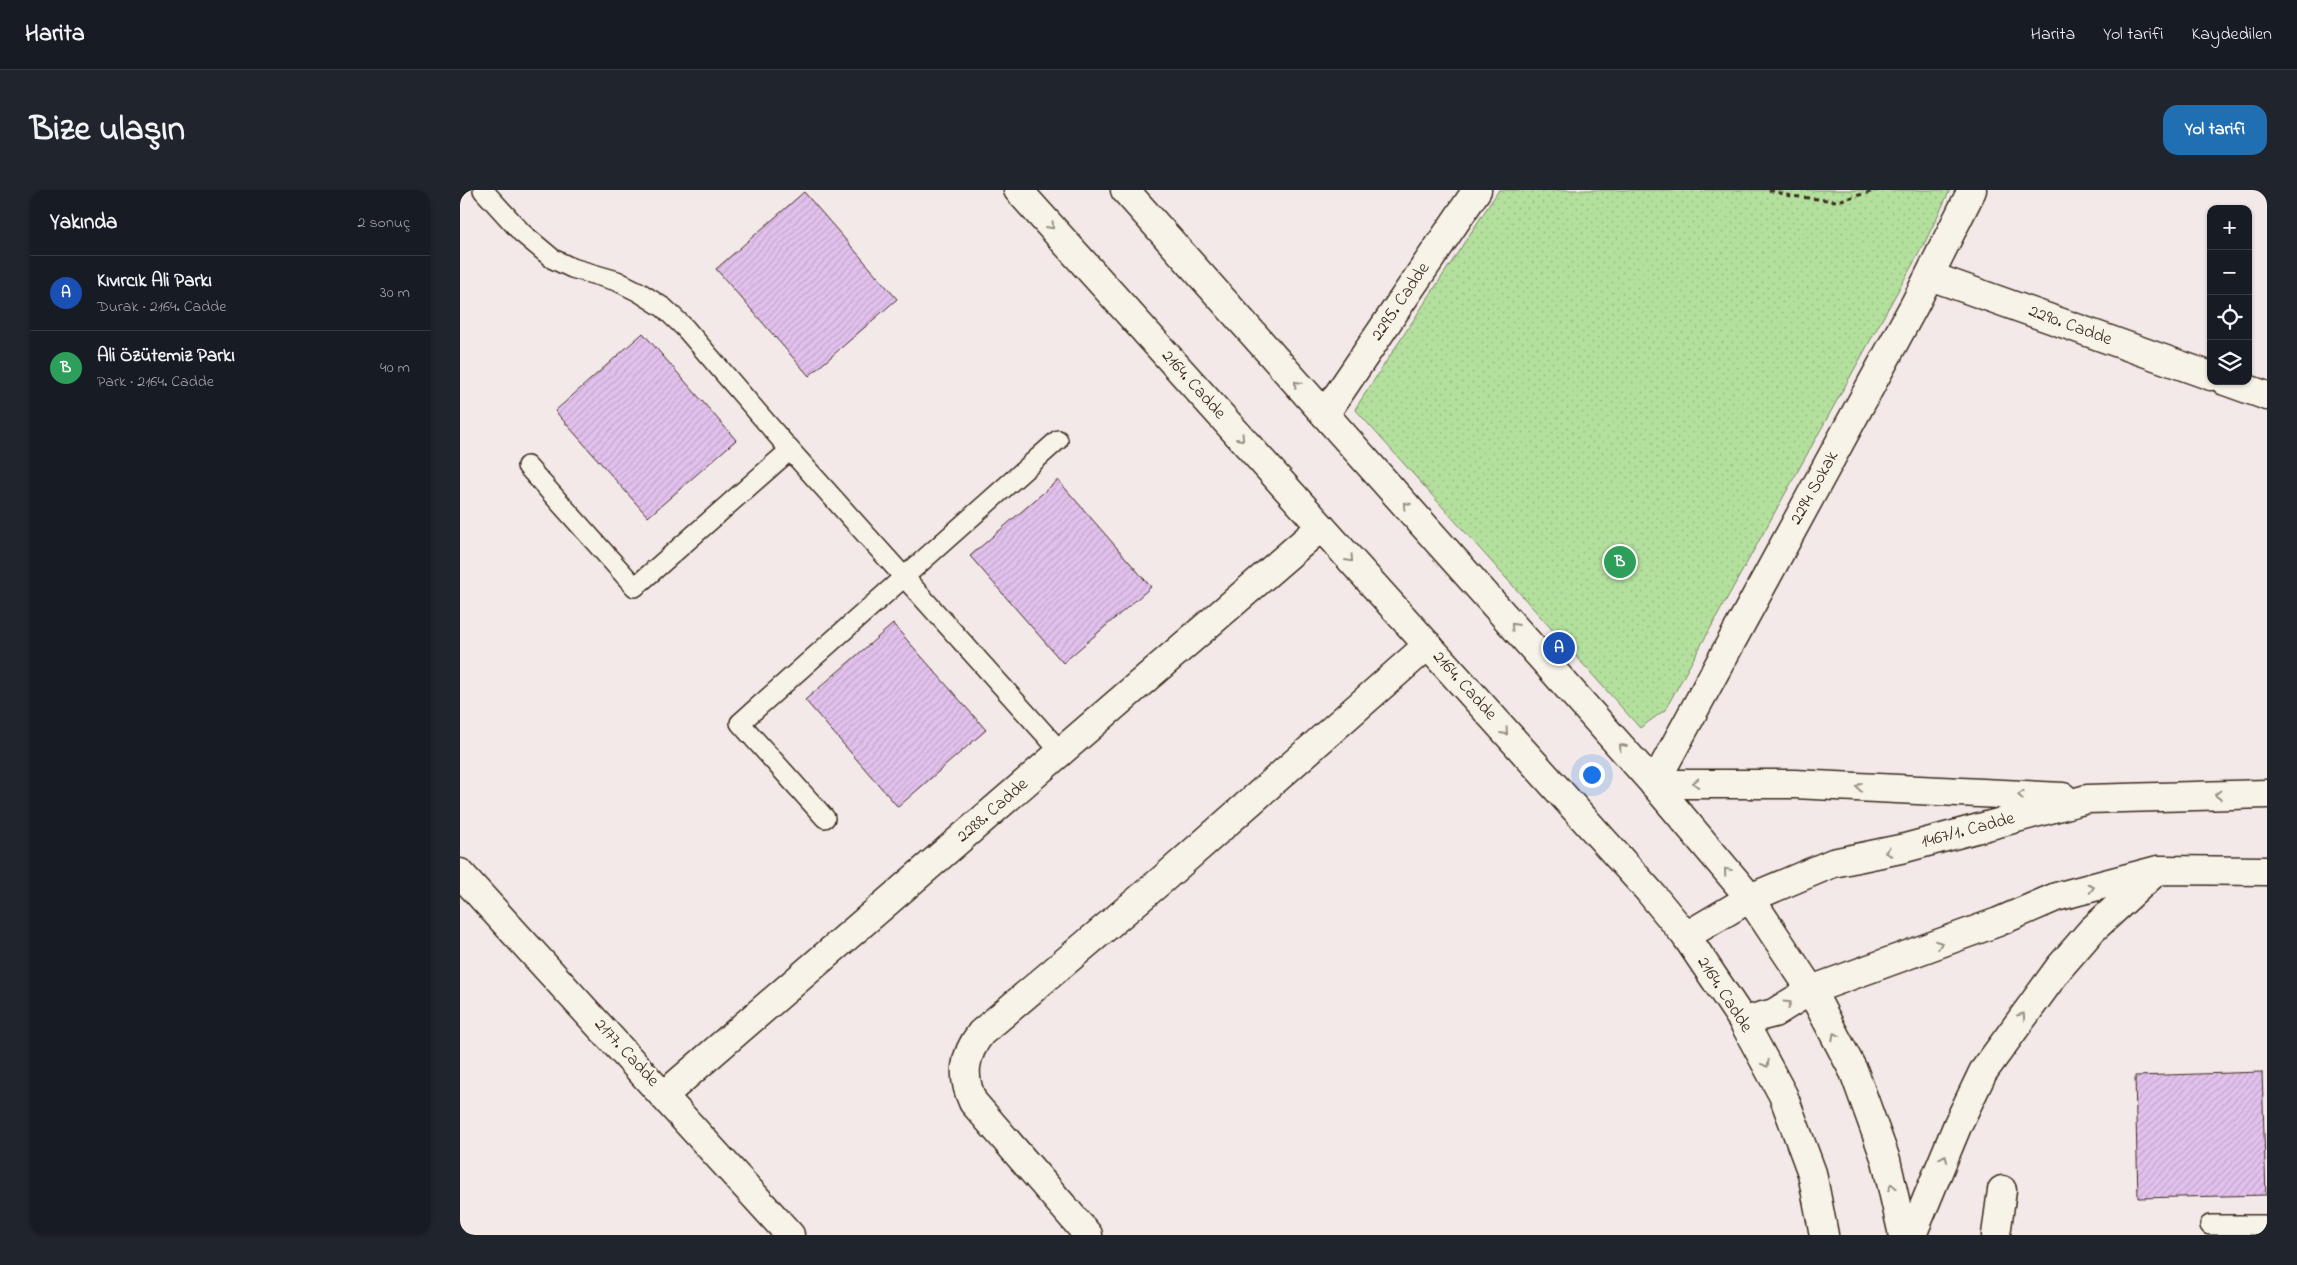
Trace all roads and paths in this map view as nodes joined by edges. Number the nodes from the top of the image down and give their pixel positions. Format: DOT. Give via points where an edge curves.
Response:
graph roads {
  1 [pos="483,190"];
  2 [pos="1018,190"];
  3 [pos="1125,190"];
  4 [pos="1477,190"];
  5 [pos="1770,190"];
  6 [pos="1878,190"];
  7 [pos="1972,190"];
  8 [pos="1930,276"];
  9 [pos="2207,375"];
  10 [pos="2236,385"];
  11 [pos="2267,396"];
  12 [pos="1325,414"];
  13 [pos="1058,440"];
  14 [pos="790,450"];
  15 [pos="526,466"];
  16 [pos="1321,527"];
  17 [pos="904,577"];
  18 [pos="1428,645"];
  19 [pos="1061,752"];
  20 [pos="1654,784"];
  21 [pos="2267,794"];
  22 [pos="2087,798"];
  23 [pos="825,818"];
  24 [pos="2158,870"];
  25 [pos="2267,871"];
  26 [pos="460,873"];
  27 [pos="1750,898"];
  28 [pos="1686,936"];
  29 [pos="1811,990"];
  30 [pos="1743,1021"];
  31 [pos="664,1095"];
  32 [pos="2002,1190"];
  33 [pos="2210,1225"];
  34 [pos="2267,1225"];
  35 [pos="790,1235"];
  36 [pos="1088,1235"];
  37 [pos="1824,1235"];
  38 [pos="1903,1235"];
  39 [pos="1912,1235"];
  40 [pos="1996,1235"];
  1 -- 14 [label="lane" via="522,234 553,260 616,281 664,308"];
  2 -- 16 [label="street, 2164. Cadde, one-way"];
  12 -- 3 [label="street, one-way"];
  4 -- 12 [label="street, 2295. Cadde"];
  5 -- 6 [label="path" via="1791,196 1837,201"];
  7 -- 8 [label="street, 2294 Sokak"];
  8 -- 9 [label="street, 2290. Cadde"];
  8 -- 20 [label="street, 2294 Sokak"];
  10 -- 11 [label="street"];
  20 -- 12 [label="street, one-way"];
  13 -- 17 [label="lane"];
  14 -- 15 [label="lane" via="636,588"];
  14 -- 17 [label="lane"];
  16 -- 18 [label="street, 2164. Cadde, one-way"];
  16 -- 19 [label="street, 2288. Cadde"];
  17 -- 19 [label="lane"];
  17 -- 23 [label="lane" via="740,723"];
  18 -- 28 [label="street, 2164. Cadde, one-way"];
  18 -- 36 [label="street" via="981,1033 972,1045 964,1074 972,1102"];
  19 -- 31 [label="street, 2288. Cadde"];
  22 -- 20 [label="street, one-way" via="1794,784"];
  27 -- 20 [label="street, one-way"];
  21 -- 22 [label="street, 1467/1. Cadde, one-way"];
  22 -- 27 [label="street, 1467/1. Cadde, one-way" via="1905,848 1834,863"];
  24 -- 25 [label="street"];
  29 -- 24 [label="street, one-way" via="1998,922 2056,897"];
  39 -- 24 [label="street, one-way" via="1983,1072 2059,968 2092,930"];
  26 -- 31 [label="street, 2177. Cadde"];
  27 -- 28 [label="street, 1467/1. Cadde"];
  27 -- 29 [label="street"];
  28 -- 30 [label="street, 2164. Cadde"];
  30 -- 29 [label="street, one-way" via="1774,1013"];
  38 -- 29 [label="street, one-way" via="1886,1160 1854,1072"];
  30 -- 37 [label="street, 2164. Cadde, one-way" via="1783,1095 1812,1173"];
  31 -- 35 [label="street, 2177. Cadde"];
  32 -- 40 [label="street"];
  33 -- 34 [label="lane"];
}
